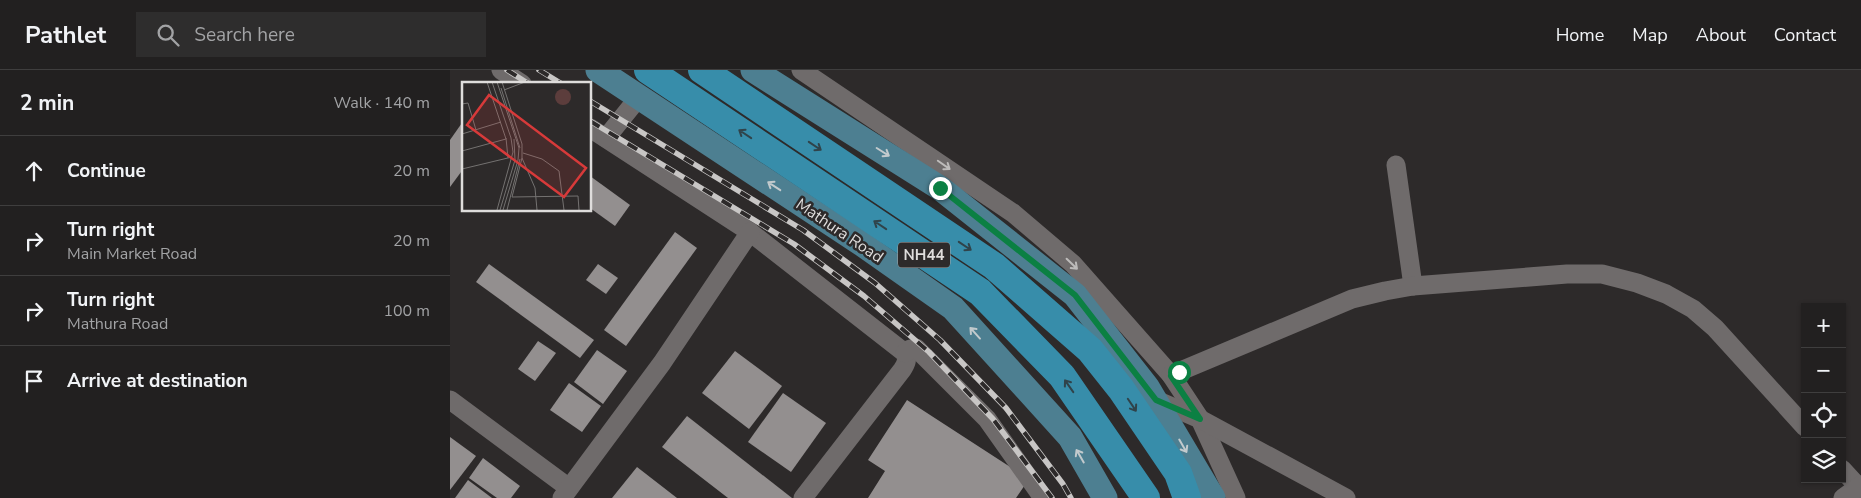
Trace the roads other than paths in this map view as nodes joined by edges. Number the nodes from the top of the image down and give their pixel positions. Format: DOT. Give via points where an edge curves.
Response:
graph roads {
  1 [pos="500,70"];
  2 [pos="598,70"];
  3 [pos="648,70"];
  4 [pos="663,70"];
  5 [pos="702,70"];
  6 [pos="753,70"];
  7 [pos="801,70"];
  8 [pos="519,82"];
  9 [pos="639,97"];
  10 [pos="591,129"];
  11 [pos="606,138"];
  12 [pos="1396,165"];
  13 [pos="750,232"];
  14 [pos="1413,286"];
  15 [pos="905,353"];
  16 [pos="1171,376"];
  17 [pos="450,400"];
  18 [pos="1156,400"];
  19 [pos="1200,419"];
  20 [pos="1801,423"];
  21 [pos="1846,473"];
  22 [pos="1860,488"];
  23 [pos="565,493"];
  24 [pos="1097,494"];
  25 [pos="803,498"];
  26 [pos="1043,498"];
  27 [pos="1146,498"];
  28 [pos="1187,498"];
  29 [pos="1212,498"];
  30 [pos="1236,498"];
  31 [pos="1346,498"];
  32 [pos="1843,498"];
  1 -- 8 [label="street"];
  2 -- 9 [label="main road, Mathura Road"];
  27 -- 3 [label="highway, Mathura Road / NH44, one-way" via="1062,376 980,292"];
  4 -- 9 [label="main road"];
  5 -- 28 [label="highway, NH44, one-way" via="994,266 1090,350 1121,389 1178,473"];
  6 -- 18 [label="main road, one-way" via="940,188 1075,295"];
  7 -- 16 [label="street, one-way" via="1014,213 1073,264"];
  9 -- 11 [label="street"];
  24 -- 9 [label="main road, Mathura Road, one-way" via="1070,437 953,308"];
  10 -- 11 [label="street"];
  11 -- 13 [label="street"];
  12 -- 14 [label="street"];
  13 -- 15 [label="street"];
  13 -- 23 [label="street" via="662,363"];
  14 -- 16 [label="street" via="1352,299"];
  14 -- 20 [label="street" via="1567,274 1602,274 1637,282 1693,309 1715,328"];
  15 -- 25 [label="street" via="907,358 902,370"];
  15 -- 26 [label="street" via="916,348 987,418"];
  16 -- 19 [label="street"];
  17 -- 23 [label="street"];
  18 -- 19 [label="street"];
  18 -- 29 [label="main road, one-way"];
  19 -- 30 [label="street"];
  19 -- 31 [label="street"];
  21 -- 22 [label="street"];
  22 -- 32 [label="street"];
}
